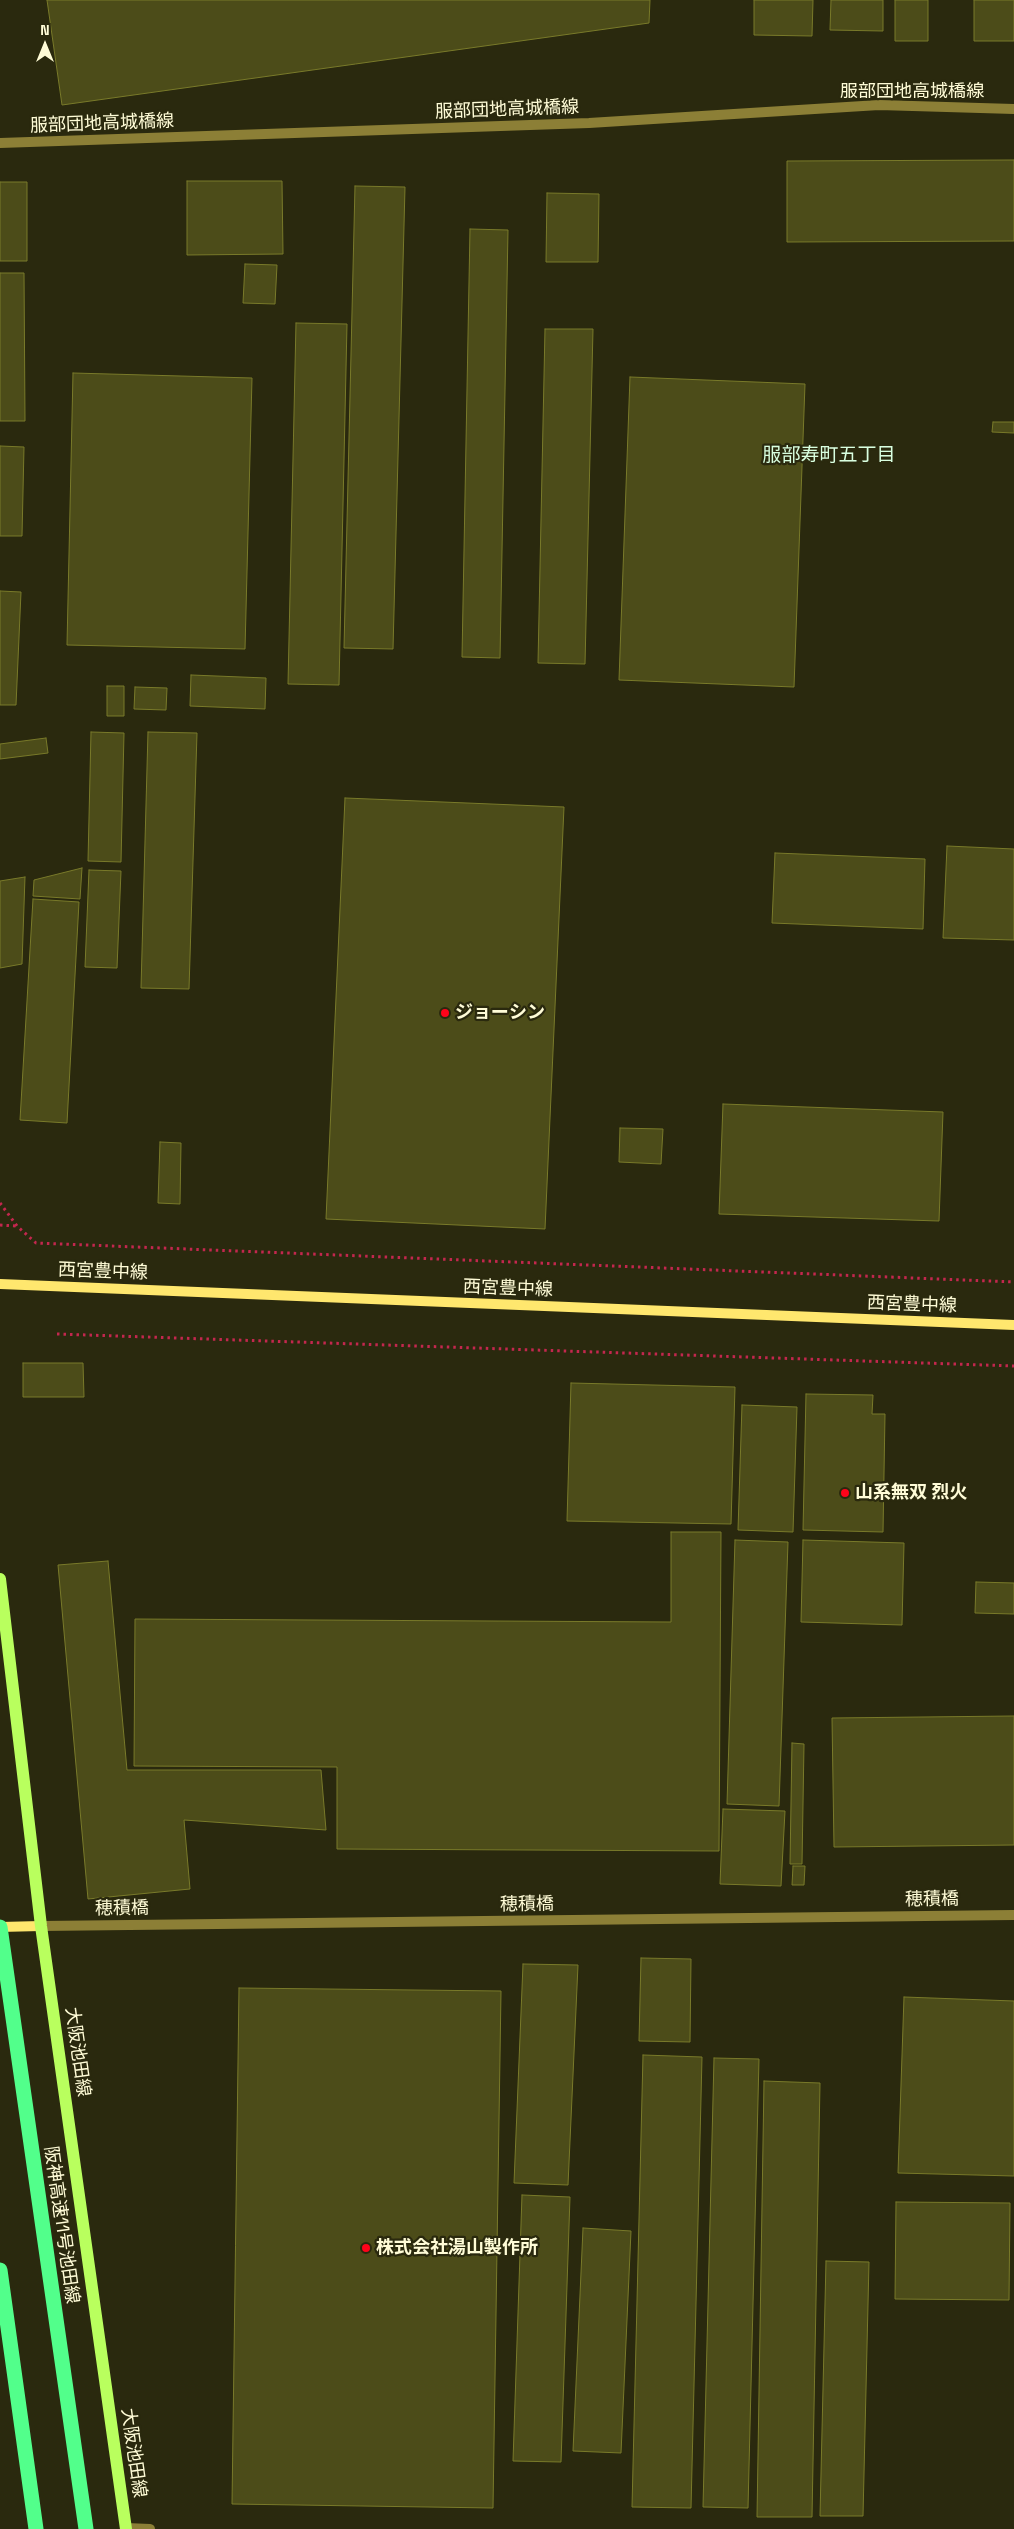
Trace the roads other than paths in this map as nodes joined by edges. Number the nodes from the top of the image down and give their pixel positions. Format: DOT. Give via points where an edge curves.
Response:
graph roads {
  1 [pos="1014,109"];
  2 [pos="0,143"];
  3 [pos="0,1284"];
  4 [pos="1014,1325"];
  5 [pos="0,1579"];
  6 [pos="1014,1915"];
  7 [pos="41,1926"];
  8 [pos="0,1927"];
  9 [pos="0,2270"];
  10 [pos="126,2528"];
  11 [pos="36,2529"];
  12 [pos="86,2529"];
  13 [pos="150,2529"];
  1 -- 2 [label="street, 服部団地高城橋線" via="879,106 588,123"];
  3 -- 4 [label="main road, 西宮豊中線"];
  5 -- 7 [label="main road, 大阪池田線"];
  6 -- 7 [label="street, 穂積橋"];
  7 -- 8 [label="main road"];
  7 -- 10 [label="main road, 大阪池田線"];
  8 -- 12 [label="highway, 阪神高速11号池田線, bridge"];
  9 -- 11 [label="highway"];
  10 -- 13 [label="street"];
}
